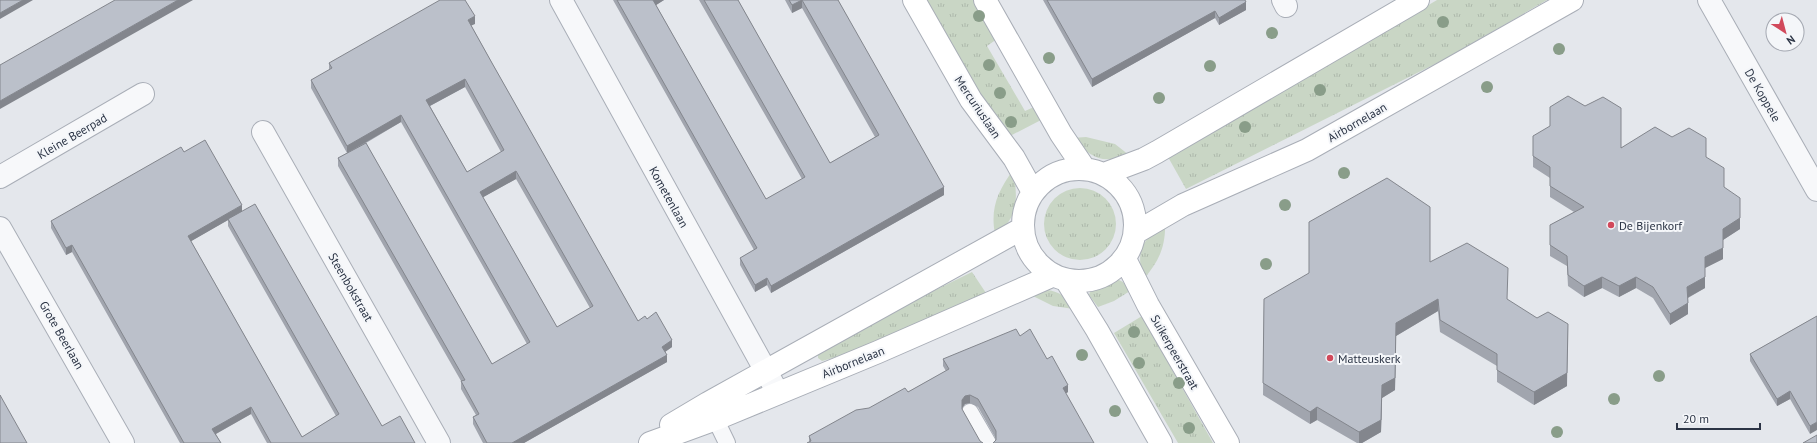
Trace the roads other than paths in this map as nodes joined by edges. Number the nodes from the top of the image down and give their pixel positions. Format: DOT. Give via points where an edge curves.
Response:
graph roads {
  1 [pos="561,0"];
  2 [pos="914,0"];
  3 [pos="985,0"];
  4 [pos="1418,0"];
  5 [pos="1572,0"];
  6 [pos="1709,0"];
  7 [pos="143,94"];
  8 [pos="263,132"];
  9 [pos="1094,171"];
  10 [pos="0,177"];
  11 [pos="1817,190"];
  12 [pos="1033,192"];
  13 [pos="0,228"];
  14 [pos="1023,228"];
  15 [pos="1135,233"];
  16 [pos="1125,259"];
  17 [pos="1060,278"];
  18 [pos="766,372"];
  19 [pos="778,393"];
  20 [pos="712,411"];
  21 [pos="970,412"];
  22 [pos="124,443"];
  23 [pos="439,443"];
  24 [pos="642,443"];
  25 [pos="650,443"];
  26 [pos="727,443"];
  27 [pos="988,443"];
  28 [pos="1161,443"];
  29 [pos="1228,443"];
  1 -- 18 [label="street, Kometenlaan"];
  2 -- 12 [label="street, Mercuriuslaan" via="970,100 1014,158"];
  3 -- 9 [label="street" via="1061,134"];
  4 -- 9 [label="street" via="1144,159"];
  5 -- 15 [label="street, Airbornelaan" via="1307,150 1183,205"];
  6 -- 11 [label="street, De Koppele"];
  7 -- 10 [label="street, Kleine Beerpad"];
  8 -- 23 [label="street, Steenbokstraat"];
  9 -- 12 [label="street" via="1069,169 1043,181"];
  9 -- 15 [label="street" via="1116,182 1126,192 1136,218"];
  12 -- 14 [label="street" via="1025,209"];
  13 -- 22 [label="street, Grote Beerlaan"];
  14 -- 17 [label="street" via="1025,243 1032,256 1041,267"];
  14 -- 18 [label="street, Airbornelaan"];
  15 -- 16 [label="street" via="1132,247"];
  16 -- 17 [label="street" via="1113,271 1099,278 1082,281"];
  16 -- 29 [label="street, Suikerpeerstraat" via="1148,305"];
  17 -- 19 [label="street, Airbornelaan"];
  17 -- 28 [label="street" via="1097,330"];
  18 -- 19 [label="street, Kometenlaan"];
  18 -- 20 [label="street, Airbornelaan"];
  19 -- 20 [label="street, Airbornelaan"];
  20 -- 24 [label="street, Airbornelaan"];
  20 -- 25 [label="street, Airbornelaan"];
  20 -- 26 [label="lane"];
  21 -- 27 [label="lane"];
}
